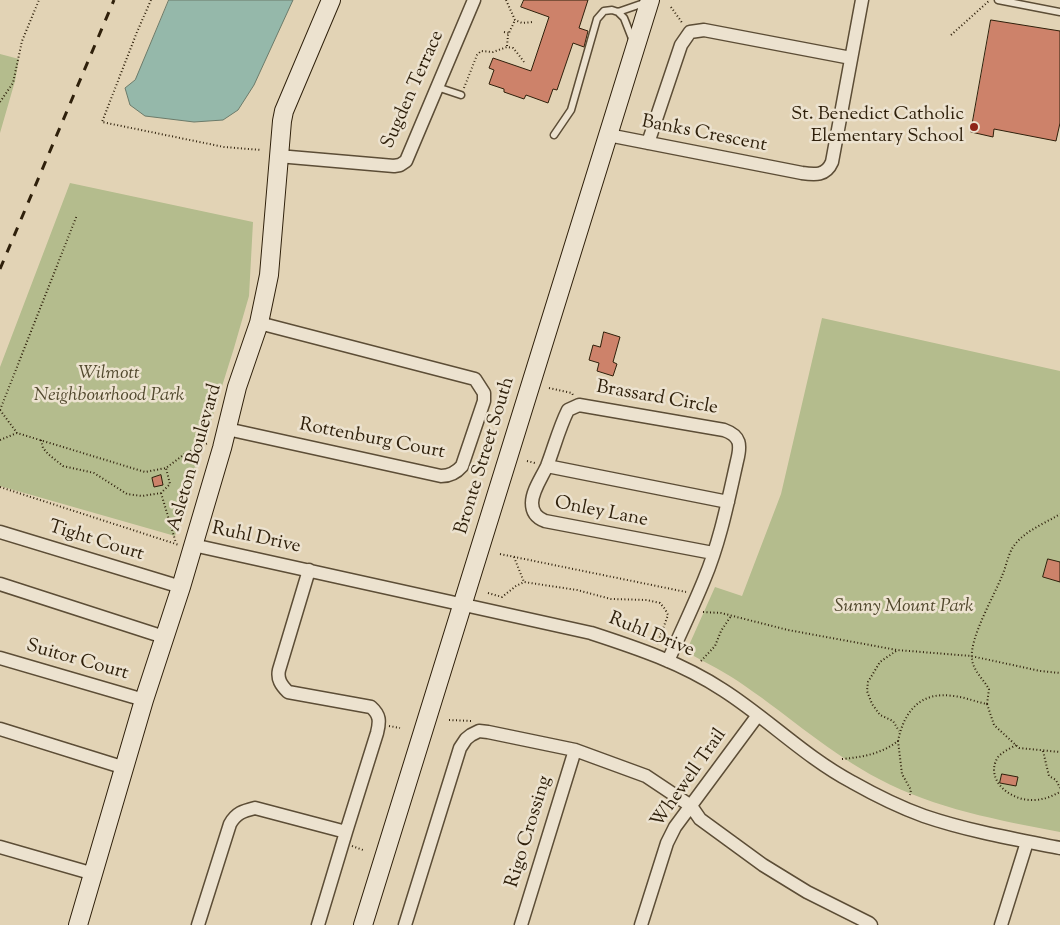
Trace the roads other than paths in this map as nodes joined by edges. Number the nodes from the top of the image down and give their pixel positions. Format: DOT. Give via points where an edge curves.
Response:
graph roads {
  1 [pos="331,0"];
  2 [pos="474,0"];
  3 [pos="650,0"];
  4 [pos="862,0"];
  5 [pos="998,0"];
  6 [pos="618,12"];
  7 [pos="1060,12"];
  8 [pos="636,47"];
  9 [pos="851,58"];
  10 [pos="437,87"];
  11 [pos="461,95"];
  12 [pos="554,135"];
  13 [pos="608,136"];
  14 [pos="648,143"];
  15 [pos="278,156"];
  16 [pos="259,323"];
  17 [pos="226,433"];
  18 [pos="547,466"];
  19 [pos="728,502"];
  20 [pos="0,532"];
  21 [pos="187,546"];
  22 [pos="714,553"];
  23 [pos="309,570"];
  24 [pos="0,584"];
  25 [pos="181,587"];
  26 [pos="462,604"];
  27 [pos="164,637"];
  28 [pos="0,658"];
  29 [pos="668,661"];
  30 [pos="144,700"];
  31 [pos="758,715"];
  32 [pos="0,729"];
  33 [pos="576,750"];
  34 [pos="126,768"];
  35 [pos="691,806"];
  36 [pos="346,832"];
  37 [pos="1028,842"];
  38 [pos="0,847"];
  39 [pos="1060,848"];
  40 [pos="94,874"];
  41 [pos="645,923"];
  42 [pos="78,925"];
  43 [pos="198,925"];
  44 [pos="318,925"];
  45 [pos="363,925"];
  46 [pos="405,925"];
  47 [pos="521,925"];
  48 [pos="871,925"];
  49 [pos="1001,925"];
  1 -- 15 [label="main road, Asleton Boulevard" via="284,111"];
  2 -- 10 [label="street, Sugden Terrace"];
  3 -- 6 [label="lane"];
  3 -- 8 [label="main road, Bronte Street South"];
  4 -- 9 [label="street, Banks Crescent"];
  5 -- 7 [label="lane"];
  6 -- 8 [label="lane" via="624,18"];
  6 -- 12 [label="lane" via="604,11 597,19 570,110"];
  8 -- 13 [label="main road, Bronte Street South"];
  9 -- 14 [label="street" via="704,30 690,32 681,45"];
  9 -- 14 [label="street, Banks Crescent" via="832,162 823,173 802,173"];
  10 -- 11 [label="lane"];
  10 -- 15 [label="street, Sugden Terrace" via="410,153 400,165"];
  13 -- 14 [label="street, Banks Crescent"];
  13 -- 26 [label="main road, Bronte Street South"];
  15 -- 16 [label="main road, Asleton Boulevard" via="269,275"];
  16 -- 17 [label="main road, Asleton Boulevard"];
  16 -- 17 [label="street, Rottenburg Court" via="475,380 484,393 484,401 462,466 447,476"];
  17 -- 21 [label="main road, Asleton Boulevard"];
  18 -- 19 [label="street"];
  18 -- 19 [label="street, Brassard Circle" via="568,410 579,406 724,430 732,432 739,440 740,451"];
  18 -- 22 [label="street, Onley Lane" via="532,503 538,518"];
  19 -- 22 [label="street, Brassard Circle"];
  20 -- 25 [label="street, Tight Court"];
  21 -- 23 [label="street, Ruhl Drive"];
  21 -- 25 [label="main road, Asleton Boulevard"];
  22 -- 29 [label="street, Brassard Circle"];
  23 -- 26 [label="street, Ruhl Drive"];
  23 -- 36 [label="street" via="279,670 280,682 288,692 371,707 380,718"];
  24 -- 27 [label="street"];
  25 -- 27 [label="main road, Asleton Boulevard"];
  26 -- 29 [label="street, Ruhl Drive" via="591,633"];
  26 -- 45 [label="main road, Bronte Street South"];
  27 -- 30 [label="main road, Asleton Boulevard"];
  28 -- 30 [label="street, Suitor Court"];
  29 -- 31 [label="street, Ruhl Drive" via="702,677"];
  30 -- 34 [label="main road, Asleton Boulevard"];
  31 -- 35 [label="street, Whewell Trail"];
  31 -- 37 [label="street, Ruhl Drive" via="835,772 868,791 923,816"];
  32 -- 34 [label="street"];
  33 -- 35 [label="street" via="646,776"];
  33 -- 46 [label="street" via="479,731 466,738 460,748"];
  33 -- 47 [label="street, Rigo Crossing"];
  34 -- 40 [label="main road, Asleton Boulevard"];
  35 -- 41 [label="street, Whewell Trail" via="667,843"];
  35 -- 48 [label="street" via="700,819 763,865"];
  36 -- 43 [label="street" via="255,808 235,815"];
  36 -- 44 [label="street"];
  37 -- 39 [label="street, Ruhl Drive"];
  37 -- 49 [label="street"];
  38 -- 40 [label="street"];
  40 -- 42 [label="main road, Asleton Boulevard"];
}
